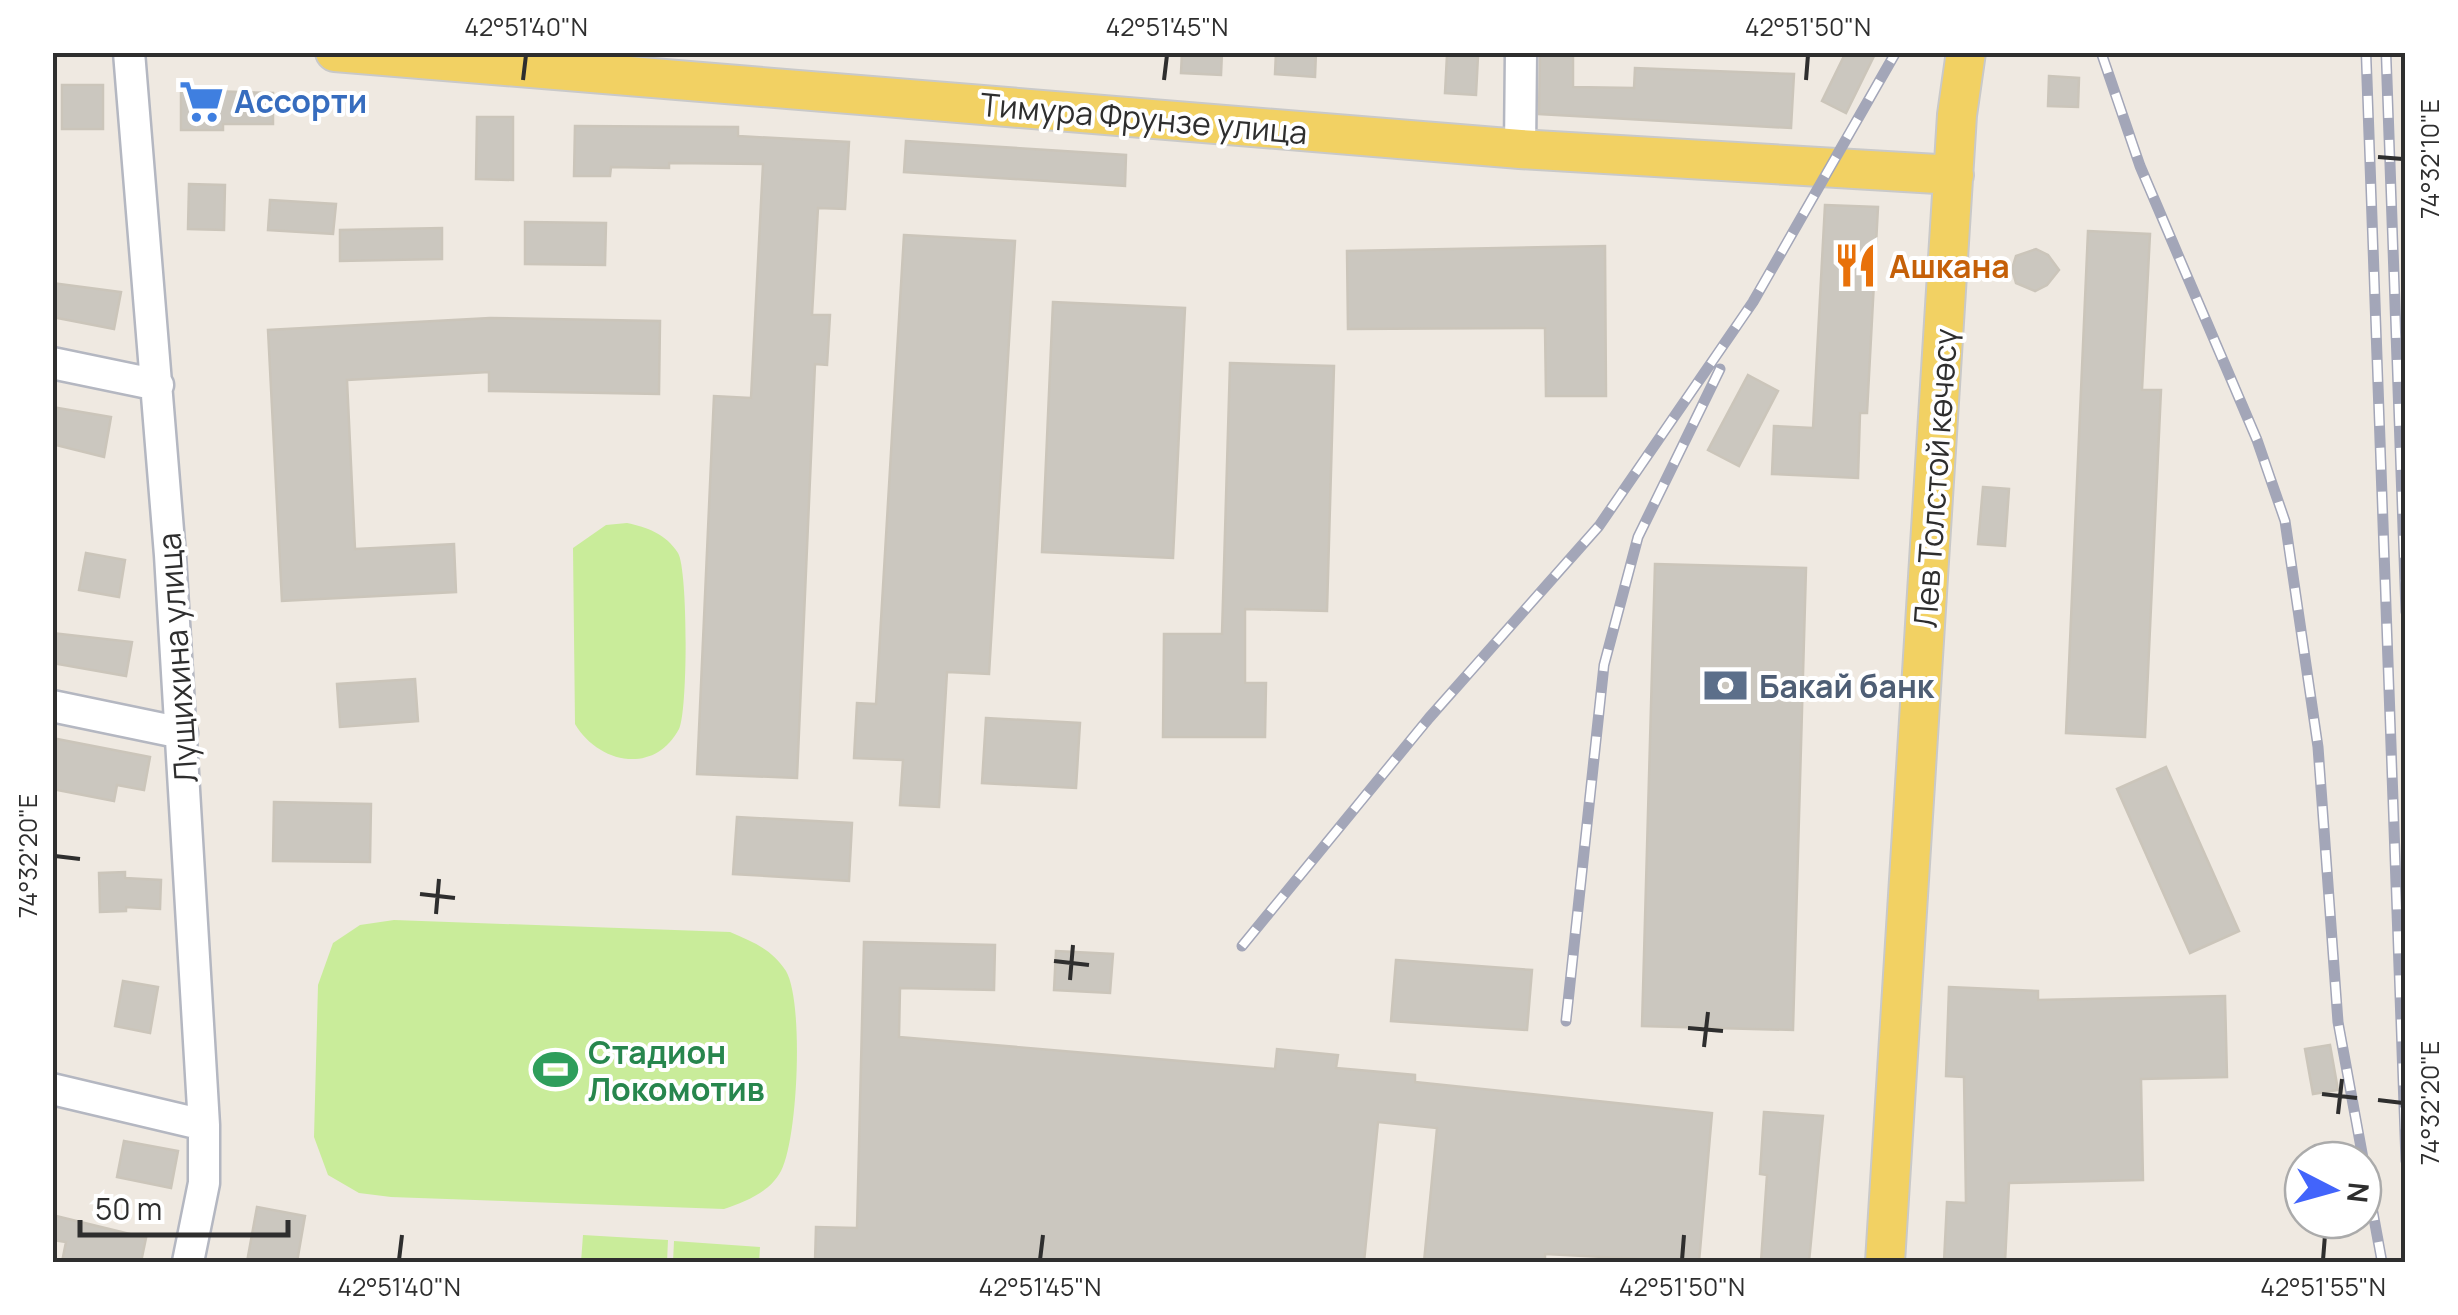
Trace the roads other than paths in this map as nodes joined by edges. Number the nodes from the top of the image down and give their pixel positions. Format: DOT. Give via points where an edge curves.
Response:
graph roads {
  1 [pos="129,52"];
  2 [pos="334,52"];
  3 [pos="1521,52"];
  4 [pos="1966,52"];
  5 [pos="1520,149"];
  6 [pos="1954,175"];
  7 [pos="52,364"];
  8 [pos="158,385"];
  9 [pos="52,706"];
  10 [pos="182,733"];
  11 [pos="52,1089"];
  12 [pos="204,1125"];
  13 [pos="188,1262"];
  14 [pos="1886,1262"];
  1 -- 8 [label="street, Лущихина улица"];
  2 -- 5 [label="main road, Тимура Фрунзе улица"];
  3 -- 5 [label="street"];
  4 -- 6 [label="main road, Лев Толстой көчөсү"];
  5 -- 6 [label="main road, Тимура Фрунзе улица"];
  6 -- 14 [label="main road, Лев Толстой көчөсү"];
  7 -- 8 [label="street"];
  8 -- 10 [label="street, Лущихина улица"];
  9 -- 10 [label="street"];
  10 -- 12 [label="street, Лущихина улица"];
  11 -- 12 [label="street"];
  12 -- 13 [label="street, Лущихина улица" via="204,1184"];
}
